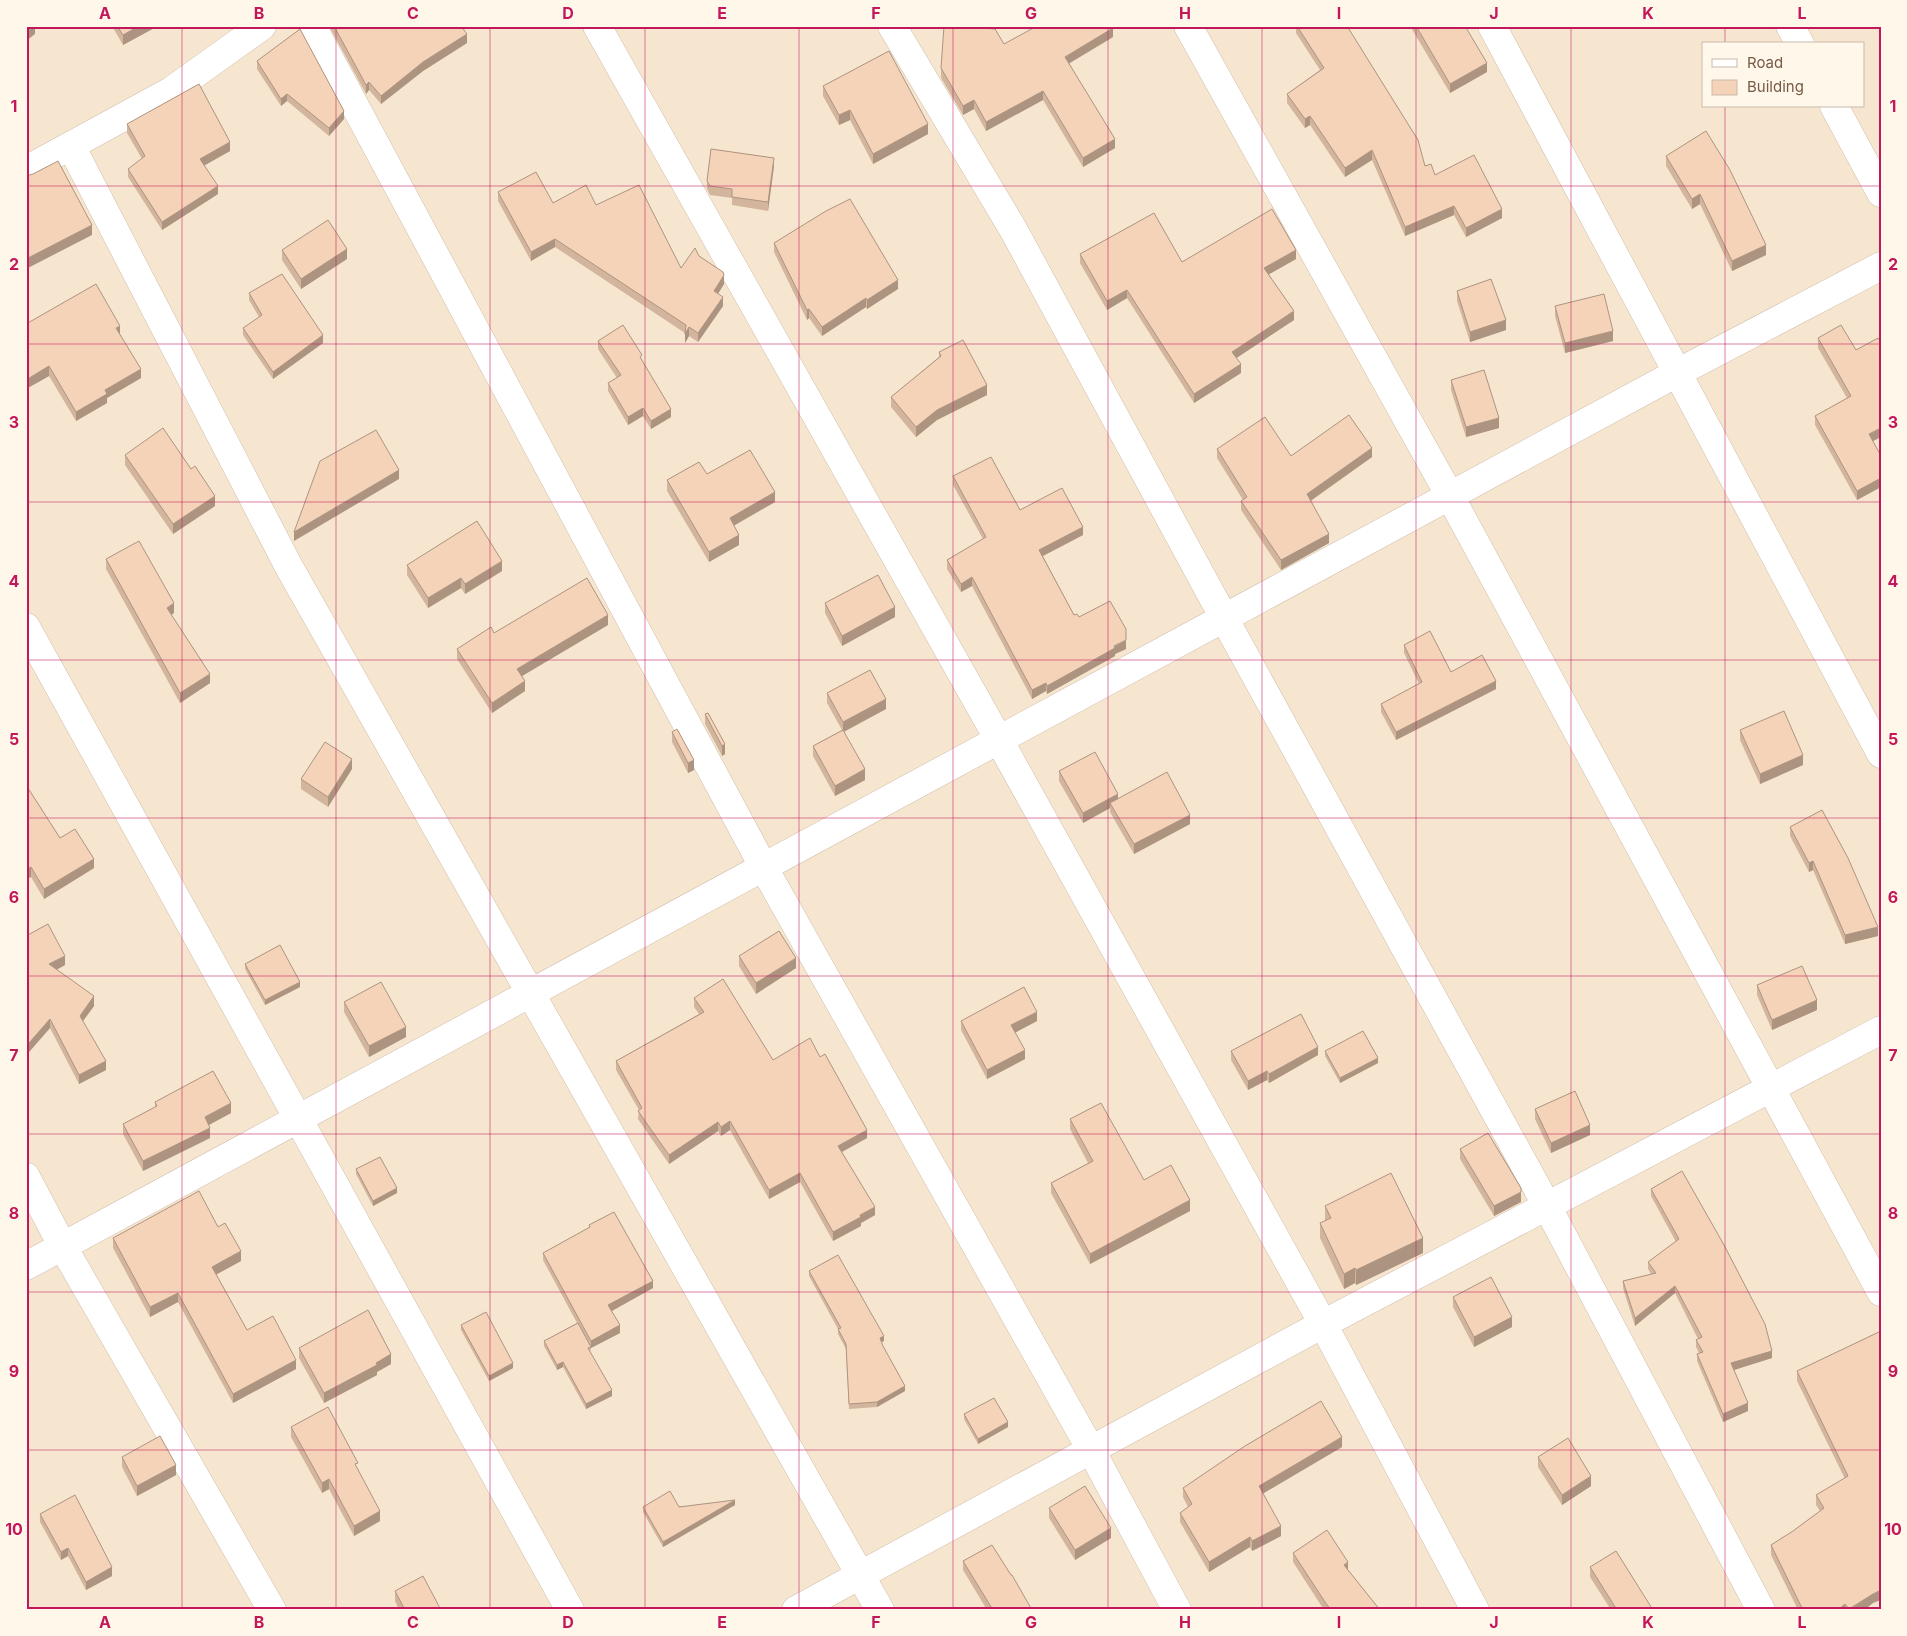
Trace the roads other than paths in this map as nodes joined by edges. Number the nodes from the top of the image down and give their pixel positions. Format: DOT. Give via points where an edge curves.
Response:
graph roads {
  1 [pos="262,26"];
  2 [pos="312,26"];
  3 [pos="597,26"];
  4 [pos="1188,26"];
  5 [pos="1492,26"];
  6 [pos="1790,26"];
  7 [pos="896,28"];
  8 [pos="1799,42"];
  9 [pos="1835,108"];
  10 [pos="71,146"];
  11 [pos="26,170"];
  12 [pos="1881,193"];
  13 [pos="1881,266"];
  14 [pos="1677,373"];
  15 [pos="1450,496"];
  16 [pos="1224,618"];
  17 [pos="26,627"];
  18 [pos="999,740"];
  19 [pos="1881,754"];
  20 [pos="764,868"];
  21 [pos="531,994"];
  22 [pos="1881,1030"];
  23 [pos="1770,1088"];
  24 [pos="299,1119"];
  25 [pos="26,1177"];
  26 [pos="1547,1206"];
  27 [pos="63,1247"];
  28 [pos="26,1266"];
  29 [pos="1881,1292"];
  30 [pos="1324,1324"];
  31 [pos="1091,1450"];
  32 [pos="861,1574"];
  33 [pos="272,1610"];
  34 [pos="570,1610"];
  35 [pos="796,1610"];
  36 [pos="880,1610"];
  37 [pos="1177,1610"];
  38 [pos="1475,1610"];
  39 [pos="1761,1610"];
  1 -- 10 [label="street" via="171,92"];
  2 -- 20 [label="street"];
  3 -- 18 [label="street"];
  4 -- 15 [label="street"];
  5 -- 14 [label="street"];
  6 -- 8 [label="street"];
  7 -- 16 [label="street" via="1014,229"];
  9 -- 12 [label="street"];
  10 -- 11 [label="street"];
  10 -- 21 [label="street" via="289,567"];
  13 -- 14 [label="street"];
  14 -- 15 [label="street"];
  14 -- 19 [label="street"];
  15 -- 16 [label="street"];
  15 -- 23 [label="street"];
  16 -- 18 [label="street"];
  16 -- 26 [label="street"];
  17 -- 24 [label="street"];
  18 -- 20 [label="street"];
  18 -- 30 [label="street"];
  20 -- 21 [label="street"];
  20 -- 31 [label="street"];
  21 -- 24 [label="street"];
  21 -- 32 [label="street"];
  22 -- 23 [label="street"];
  23 -- 26 [label="street"];
  23 -- 29 [label="street"];
  24 -- 27 [label="street"];
  24 -- 34 [label="street"];
  25 -- 27 [label="street"];
  26 -- 30 [label="street"];
  26 -- 39 [label="street"];
  27 -- 28 [label="street"];
  27 -- 33 [label="street"];
  30 -- 31 [label="street"];
  30 -- 38 [label="street"];
  31 -- 32 [label="street"];
  31 -- 37 [label="street"];
  32 -- 35 [label="street"];
  32 -- 36 [label="street"];
}
